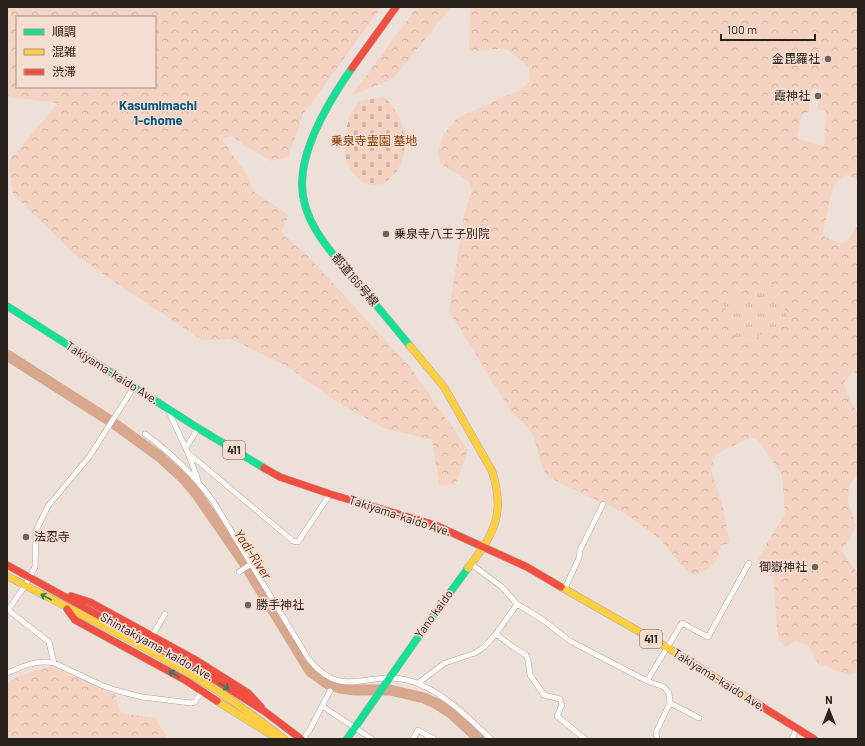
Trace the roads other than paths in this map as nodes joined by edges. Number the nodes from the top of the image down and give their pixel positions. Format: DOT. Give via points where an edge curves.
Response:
graph roads {
  1 [pos="396,7"];
  2 [pos="7,306"];
  3 [pos="134,387"];
  4 [pos="167,407"];
  5 [pos="198,428"];
  6 [pos="144,434"];
  7 [pos="187,451"];
  8 [pos="200,484"];
  9 [pos="330,494"];
  10 [pos="604,504"];
  11 [pos="484,547"];
  12 [pos="749,563"];
  13 [pos="250,564"];
  14 [pos="471,564"];
  15 [pos="7,565"];
  16 [pos="240,571"];
  17 [pos="7,576"];
  18 [pos="30,576"];
  19 [pos="25,586"];
  20 [pos="565,588"];
  21 [pos="54,590"];
  22 [pos="517,604"];
  23 [pos="67,608"];
  24 [pos="165,614"];
  25 [pos="496,634"];
  26 [pos="152,636"];
  27 [pos="668,648"];
  28 [pos="54,663"];
  29 [pos="7,673"];
  30 [pos="387,681"];
  31 [pos="647,681"];
  32 [pos="418,683"];
  33 [pos="202,691"];
  34 [pos="330,691"];
  35 [pos="670,703"];
  36 [pos="322,706"];
  37 [pos="264,711"];
  38 [pos="699,718"];
  39 [pos="355,728"];
  40 [pos="797,728"];
  41 [pos="279,739"];
  42 [pos="284,739"];
  43 [pos="302,739"];
  44 [pos="347,739"];
  45 [pos="372,739"];
  46 [pos="413,739"];
  47 [pos="434,739"];
  48 [pos="491,739"];
  49 [pos="585,739"];
  50 [pos="657,739"];
  51 [pos="792,739"];
  52 [pos="814,739"];
  1 -- 11 [label="main road, 都道166号線" via="324,111 304,165 303,193 307,211 317,234 444,387 492,471 497,486 498,513"];
  2 -- 3 [label="main road, Takiyama-kaido Ave. / 411"];
  3 -- 4 [label="main road, Takiyama-kaido Ave. / 411"];
  3 -- 18 [label="street" via="88,457 48,506 36,531 35,567"];
  4 -- 5 [label="main road, Takiyama-kaido Ave. / 411"];
  4 -- 7 [label="street"];
  5 -- 7 [label="street"];
  5 -- 9 [label="main road, Takiyama-kaido Ave. / 411" via="280,477"];
  6 -- 8 [label="street" via="172,456"];
  7 -- 8 [label="street"];
  7 -- 9 [label="street" via="293,541 298,542"];
  8 -- 13 [label="street" via="213,501"];
  9 -- 11 [label="main road, Takiyama-kaido Ave. / 411" via="435,525"];
  10 -- 20 [label="street" via="580,550 579,558"];
  11 -- 14 [label="main road, Yano kaido"];
  11 -- 20 [label="main road, Takiyama-kaido Ave. / 411"];
  12 -- 27 [label="street" via="708,637 682,623"];
  13 -- 16 [label="street"];
  13 -- 30 [label="street" via="308,658 324,674 344,682"];
  14 -- 22 [label="street" via="502,587"];
  14 -- 30 [label="main road, Yano kaido"];
  15 -- 18 [label="main road, Shintakiyama-kaido Ave."];
  17 -- 19 [label="main road, Shintakiyama-kaido Ave."];
  18 -- 19 [label="street"];
  18 -- 21 [label="main road, Shintakiyama-kaido Ave."];
  23 -- 19 [label="main road, Shintakiyama-kaido Ave., one-way"];
  19 -- 28 [label="street" via="8,610 49,642"];
  20 -- 27 [label="main road, Takiyama-kaido Ave. / 411"];
  21 -- 26 [label="main road" via="90,602"];
  21 -- 37 [label="main road, Shintakiyama-kaido Ave., one-way" via="191,666"];
  22 -- 25 [label="street"];
  22 -- 31 [label="street" via="570,641"];
  33 -- 23 [label="main road, one-way" via="75,620"];
  23 -- 42 [label="main road, Shintakiyama-kaido Ave." via="184,670"];
  24 -- 26 [label="street"];
  25 -- 32 [label="street" via="475,653 445,663"];
  25 -- 49 [label="street" via="526,655 530,675 544,694 560,699 562,705 557,716"];
  26 -- 37 [label="main road" via="248,693"];
  27 -- 31 [label="street"];
  27 -- 40 [label="main road, Takiyama-kaido Ave. / 411"];
  28 -- 29 [label="street" via="38,662"];
  28 -- 33 [label="street" via="101,685 142,697 191,703 195,702"];
  30 -- 32 [label="street" via="401,678"];
  30 -- 39 [label="main road, Yano kaido"];
  31 -- 35 [label="street" via="664,687 669,694"];
  32 -- 48 [label="street" via="448,701"];
  33 -- 41 [label="main road"];
  34 -- 36 [label="street"];
  35 -- 38 [label="street"];
  35 -- 50 [label="street" via="656,732"];
  36 -- 39 [label="street"];
  36 -- 43 [label="street"];
  37 -- 43 [label="main road, Shintakiyama-kaido Ave."];
  39 -- 44 [label="main road"];
  39 -- 45 [label="street"];
  40 -- 51 [label="street"];
  40 -- 52 [label="main road, Takiyama-kaido Ave. / 411"];
  46 -- 47 [label="street" via="418,730"];
}
